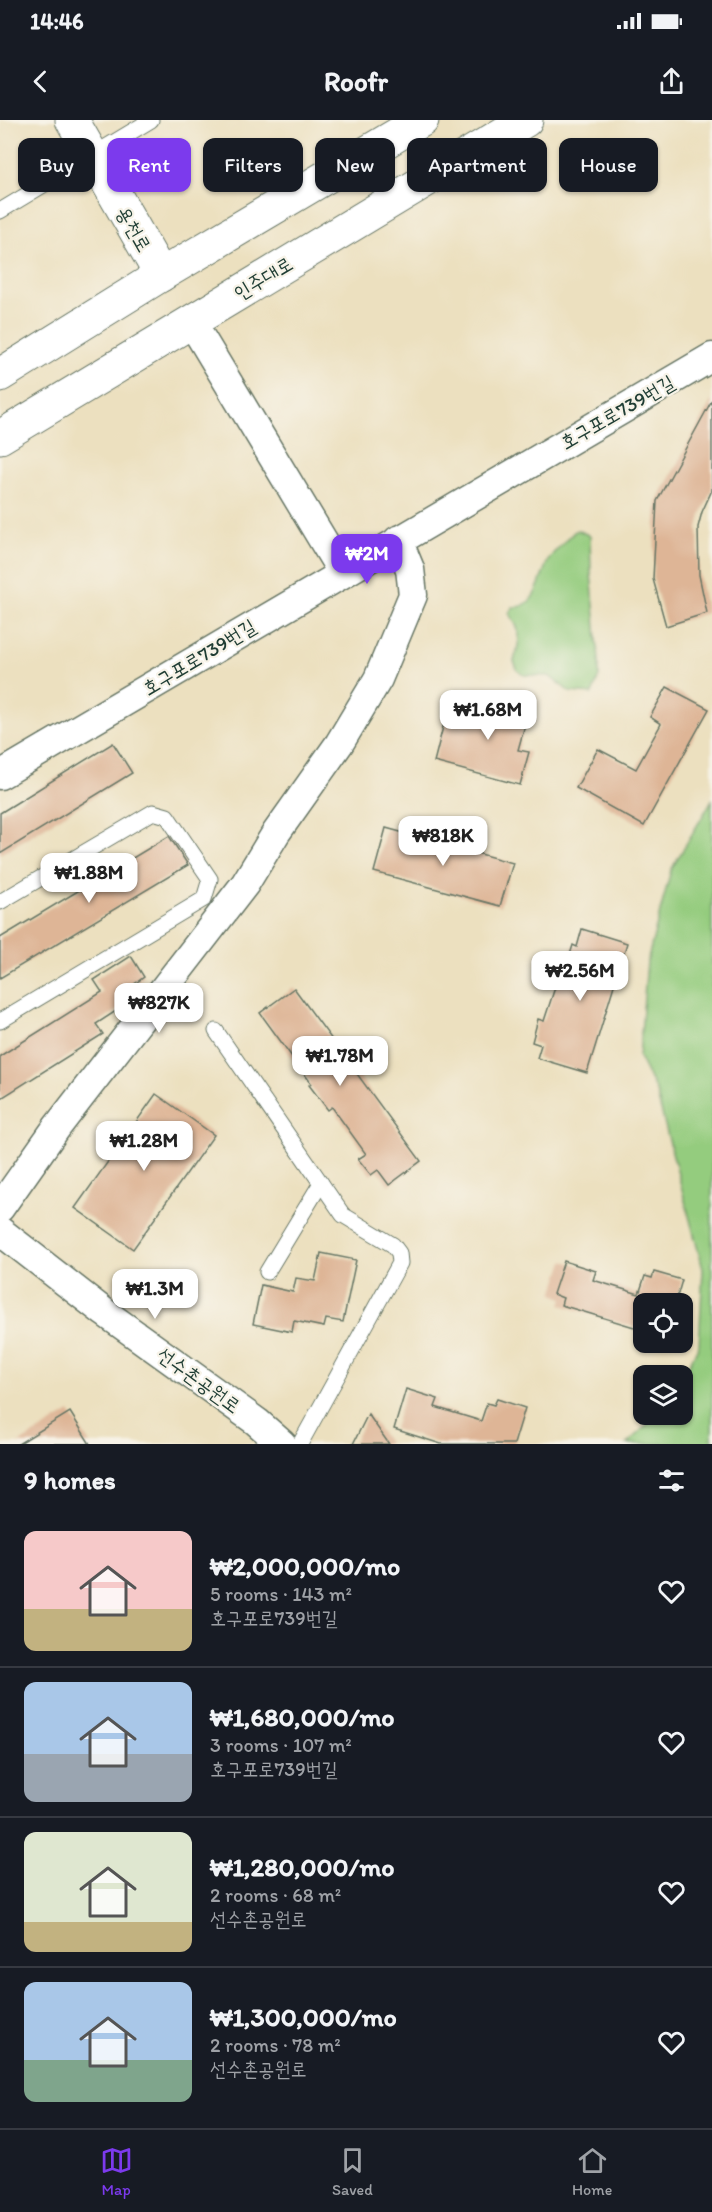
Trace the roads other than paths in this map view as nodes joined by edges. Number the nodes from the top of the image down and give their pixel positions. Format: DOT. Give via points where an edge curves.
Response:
graph roads {
  1 [pos="72,120"];
  2 [pos="151,120"];
  3 [pos="422,120"];
  4 [pos="526,120"];
  5 [pos="82,138"];
  6 [pos="95,153"];
  7 [pos="95,160"];
  8 [pos="31,192"];
  9 [pos="0,211"];
  10 [pos="161,275"];
  11 [pos="191,321"];
  12 [pos="712,357"];
  13 [pos="0,375"];
  14 [pos="0,436"];
  15 [pos="398,540"];
  16 [pos="342,572"];
  17 [pos="0,775"];
  18 [pos="0,902"];
  19 [pos="0,1021"];
  20 [pos="216,1031"];
  21 [pos="321,1183"];
  22 [pos="0,1208"];
  23 [pos="0,1231"];
  24 [pos="267,1272"];
  25 [pos="282,1444"];
  26 [pos="300,1444"];
  1 -- 5 [label="main road, 용천로"];
  2 -- 6 [label="lane"];
  3 -- 10 [label="main road"];
  4 -- 11 [label="main road, 인주대로"];
  7 -- 10 [label="main road, 용천로"];
  8 -- 9 [label="lane"];
  10 -- 13 [label="main road"];
  11 -- 14 [label="main road, 인주대로"];
  11 -- 16 [label="street"];
  12 -- 15 [label="street, 호구포로739번길"];
  15 -- 16 [label="street, 호구포로739번길"];
  15 -- 22 [label="street" via="410,569 413,595 378,679 345,735 245,884 57,1127"];
  16 -- 17 [label="street, 호구포로739번길"];
  18 -- 19 [label="lane" via="153,812 167,816 210,879 204,899"];
  20 -- 21 [label="lane"];
  21 -- 24 [label="lane"];
  21 -- 26 [label="lane" via="343,1215 393,1245 399,1252 400,1263"];
  23 -- 25 [label="street, 선수촌공원로"];
}
